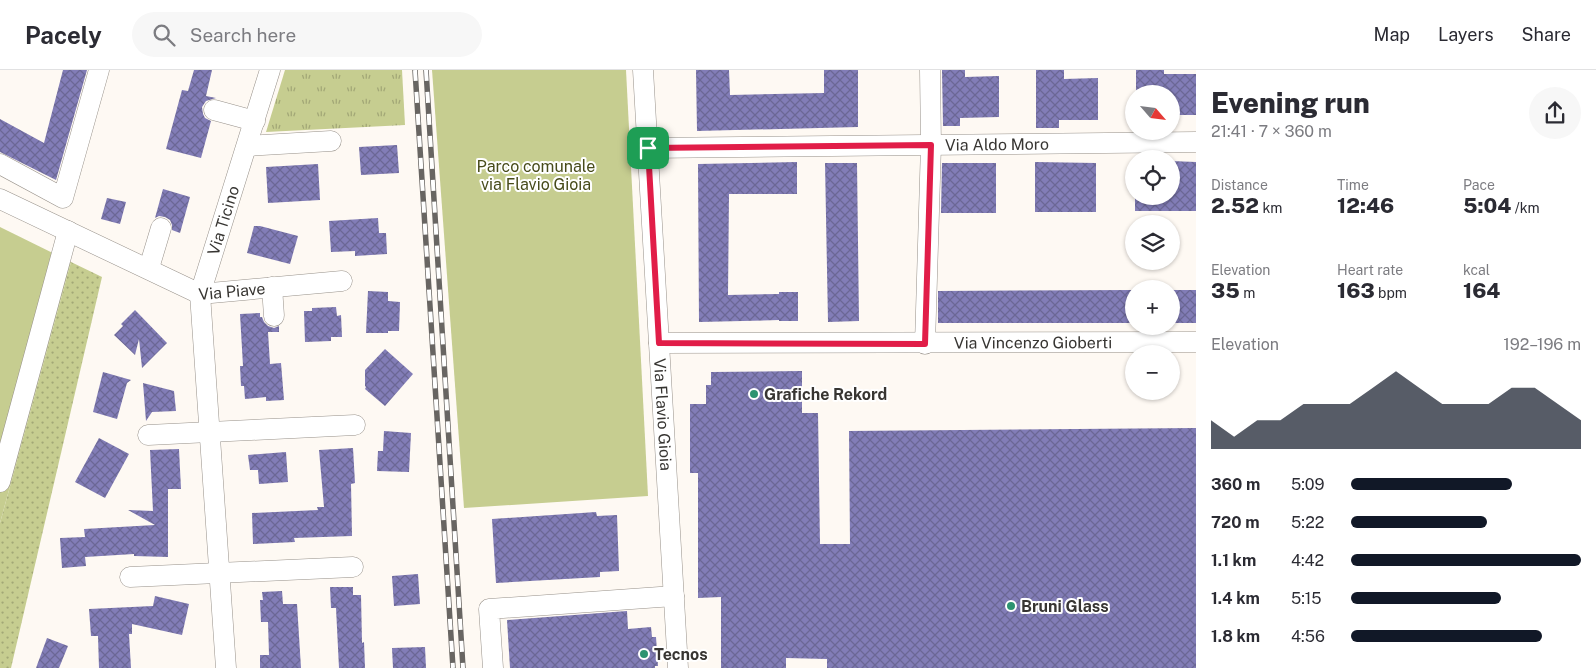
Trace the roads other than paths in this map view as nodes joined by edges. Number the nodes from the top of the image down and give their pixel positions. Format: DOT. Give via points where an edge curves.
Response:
graph roads {
  1 [pos="98,70"];
  2 [pos="270,70"];
  3 [pos="643,70"];
  4 [pos="930,70"];
  5 [pos="214,110"];
  6 [pos="255,122"];
  7 [pos="331,141"];
  8 [pos="1196,142"];
  9 [pos="931,145"];
  10 [pos="248,146"];
  11 [pos="648,148"];
  12 [pos="0,164"];
  13 [pos="0,199"];
  14 [pos="161,228"];
  15 [pos="68,231"];
  16 [pos="149,268"];
  17 [pos="342,281"];
  18 [pos="272,287"];
  19 [pos="200,294"];
  20 [pos="274,316"];
  21 [pos="1196,342"];
  22 [pos="659,343"];
  23 [pos="925,344"];
  24 [pos="355,425"];
  25 [pos="210,431"];
  26 [pos="148,435"];
  27 [pos="0,482"];
  28 [pos="353,567"];
  29 [pos="220,574"];
  30 [pos="130,577"];
  31 [pos="674,596"];
  32 [pos="226,668"];
  33 [pos="493,668"];
  34 [pos="678,668"];
  1 -- 12 [label="street" via="61,203"];
  2 -- 6 [label="street, Via Ticino"];
  3 -- 11 [label="street, Via Flavio Gioia"];
  4 -- 9 [label="street"];
  5 -- 6 [label="street"];
  6 -- 10 [label="street, Via Ticino"];
  7 -- 10 [label="street"];
  8 -- 9 [label="street, Via Aldo Moro"];
  9 -- 11 [label="street, Via Aldo Moro"];
  9 -- 23 [label="street"];
  10 -- 19 [label="street, Via Ticino"];
  11 -- 22 [label="street, Via Flavio Gioia"];
  13 -- 15 [label="street"];
  14 -- 16 [label="street"];
  15 -- 16 [label="street"];
  15 -- 27 [label="street"];
  16 -- 19 [label="street"];
  17 -- 18 [label="street, Via Piave"];
  18 -- 19 [label="street, Via Piave"];
  18 -- 20 [label="street"];
  19 -- 25 [label="street, Via Piave"];
  21 -- 23 [label="street, Via Vincenzo Gioberti"];
  22 -- 23 [label="street, Via Vincenzo Gioberti"];
  22 -- 31 [label="street, Via Flavio Gioia"];
  24 -- 25 [label="street"];
  25 -- 26 [label="street"];
  25 -- 29 [label="street, Via Piave"];
  28 -- 29 [label="street"];
  29 -- 30 [label="street"];
  29 -- 32 [label="street, Via Piave"];
  31 -- 33 [label="street" via="488,609"];
  31 -- 34 [label="street, Via Flavio Gioia"];
}
